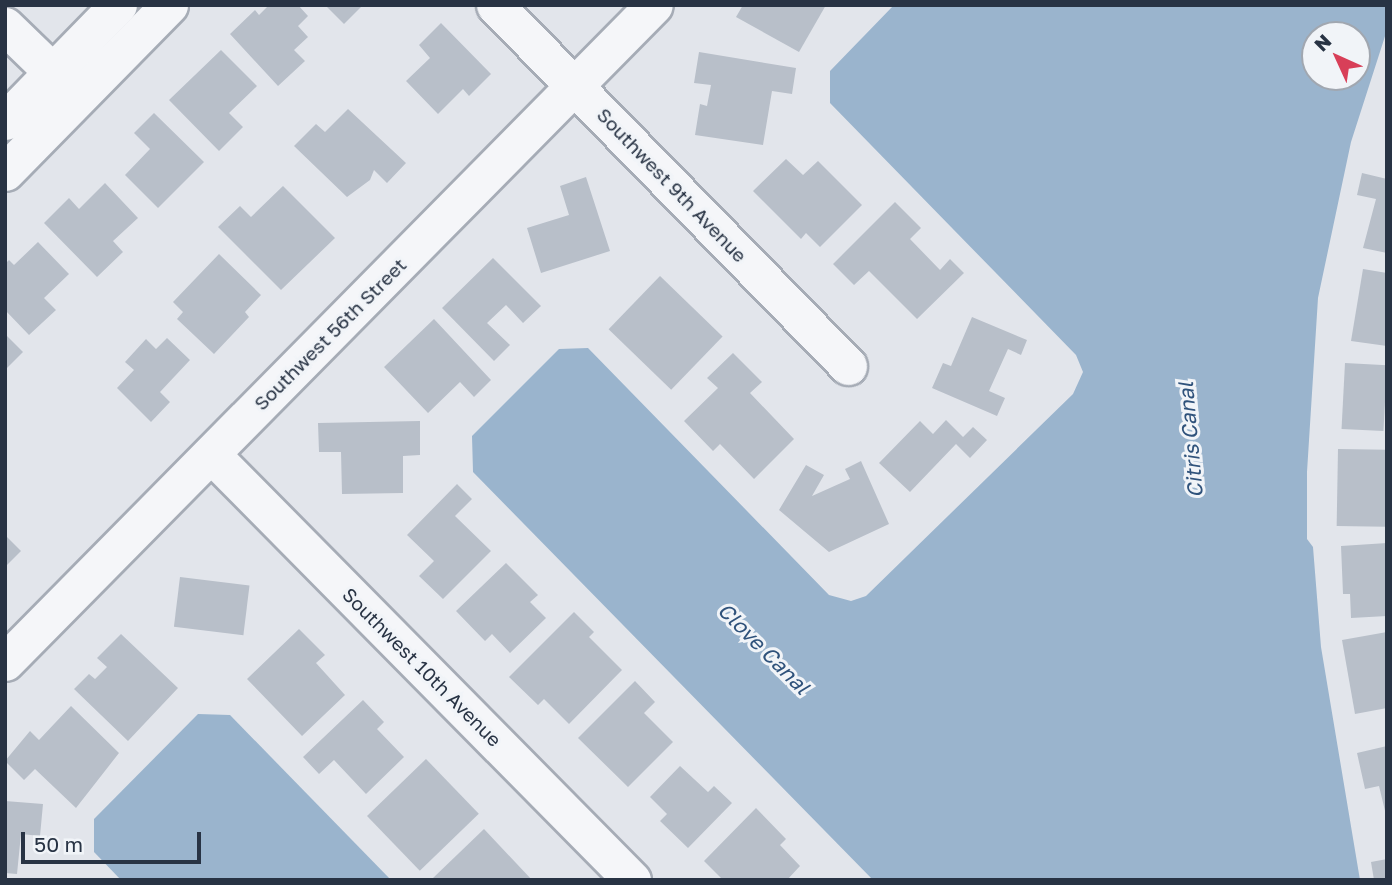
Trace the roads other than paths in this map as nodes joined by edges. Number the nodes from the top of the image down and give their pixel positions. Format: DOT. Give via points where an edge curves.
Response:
graph roads {
  1 [pos="118,5"];
  2 [pos="169,5"];
  3 [pos="495,5"];
  4 [pos="654,5"];
  5 [pos="5,26"];
  6 [pos="52,73"];
  7 [pos="575,86"];
  8 [pos="79,97"];
  9 [pos="5,121"];
  10 [pos="5,172"];
  11 [pos="848,366"];
  12 [pos="211,454"];
  13 [pos="5,662"];
  14 [pos="632,880"];
  1 -- 6 [label="street"];
  2 -- 8 [label="street"];
  3 -- 7 [label="street, Southwest 9th Avenue"];
  4 -- 7 [label="street, Southwest 56th Street"];
  5 -- 6 [label="street"];
  6 -- 8 [label="street"];
  6 -- 9 [label="street"];
  7 -- 11 [label="street, Southwest 9th Avenue"];
  7 -- 12 [label="street, Southwest 56th Street"];
  8 -- 10 [label="street"];
  12 -- 13 [label="street, Southwest 56th Street"];
  12 -- 14 [label="street, Southwest 10th Avenue"];
}
